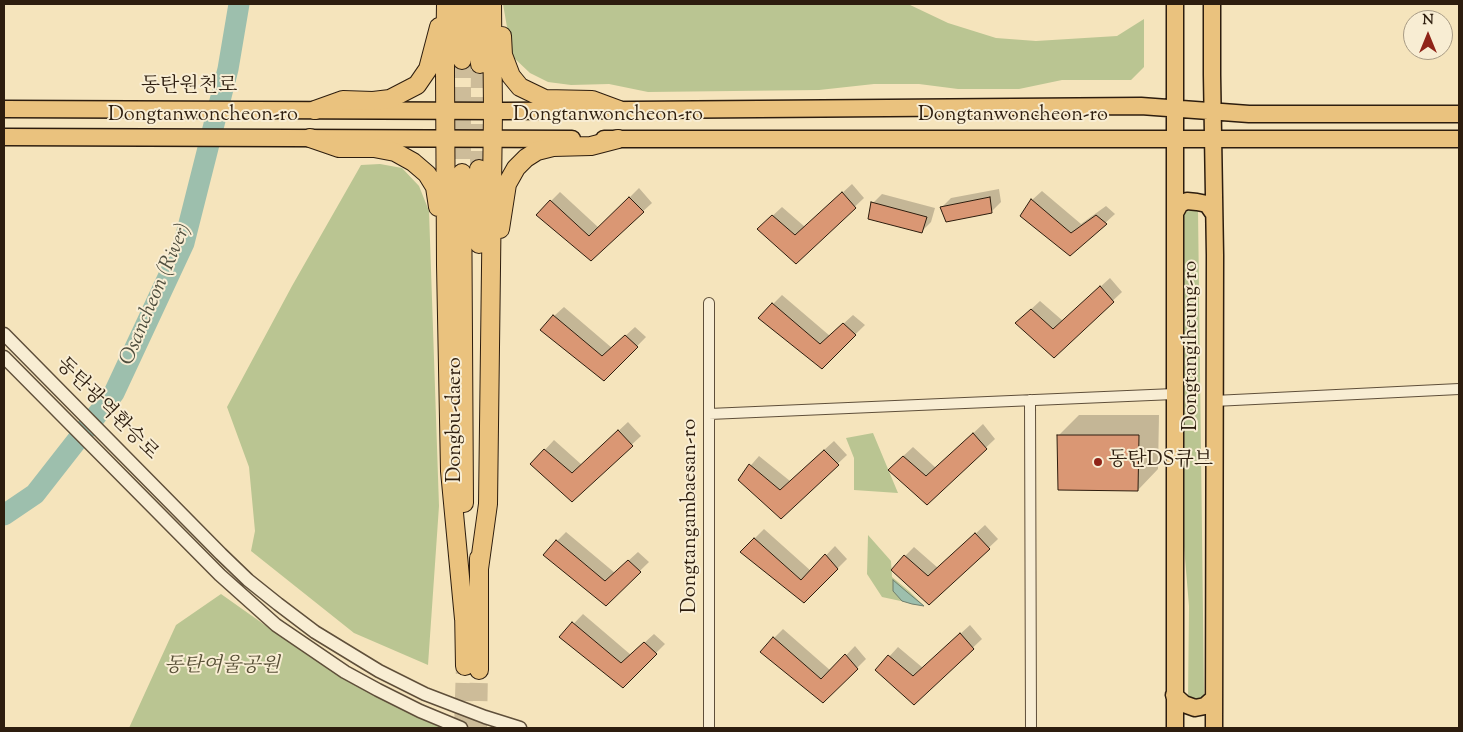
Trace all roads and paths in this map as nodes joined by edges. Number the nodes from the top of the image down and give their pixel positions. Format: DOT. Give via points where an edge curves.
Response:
graph roads {
  1 [pos="462,4"];
  2 [pos="1175,4"];
  3 [pos="1212,4"];
  4 [pos="488,7"];
  5 [pos="446,10"];
  6 [pos="462,60"];
  7 [pos="480,64"];
  8 [pos="1174,108"];
  9 [pos="4,109"];
  10 [pos="315,110"];
  11 [pos="445,110"];
  12 [pos="619,110"];
  13 [pos="493,111"];
  14 [pos="1213,111"];
  15 [pos="1459,114"];
  16 [pos="4,138"];
  17 [pos="310,138"];
  18 [pos="1174,138"];
  19 [pos="445,139"];
  20 [pos="492,139"];
  21 [pos="618,139"];
  22 [pos="1213,139"];
  23 [pos="1459,139"];
  24 [pos="1175,213"];
  25 [pos="1214,214"];
  26 [pos="446,265"];
  27 [pos="490,268"];
  28 [pos="709,303"];
  29 [pos="4,334"];
  30 [pos="4,357"];
  31 [pos="1459,389"];
  32 [pos="1174,394"];
  33 [pos="1030,400"];
  34 [pos="1214,401"];
  35 [pos="709,414"];
  36 [pos="478,570"];
  37 [pos="464,619"];
  38 [pos="1174,695"];
  39 [pos="1213,699"];
  40 [pos="461,728"];
  41 [pos="520,728"];
  42 [pos="710,728"];
  43 [pos="1031,728"];
  44 [pos="1175,728"];
  45 [pos="1214,728"];
  1 -- 6 [label="highway"];
  2 -- 8 [label="main road, Dongtangiheung-ro"];
  3 -- 14 [label="main road, Dongtangiheung-ro"];
  4 -- 7 [label="highway"];
  4 -- 12 [label="highway" via="501,28 503,55 508,69 520,87 545,99 592,100"];
  4 -- 13 [label="highway"];
  5 -- 10 [label="highway" via="428,69 417,85 390,99 343,100"];
  5 -- 11 [label="highway"];
  8 -- 12 [label="main road, Dongtanwoncheon-ro"];
  8 -- 14 [label="main road, Dongtanwoncheon-ro"];
  8 -- 18 [label="main road, Dongtangiheung-ro"];
  9 -- 10 [label="main road, 동탄원천로"];
  10 -- 11 [label="main road, Dongtanwoncheon-ro"];
  11 -- 13 [label="main road, Dongtanwoncheon-ro"];
  11 -- 19 [label="highway"];
  12 -- 13 [label="main road, Dongtanwoncheon-ro"];
  13 -- 20 [label="highway"];
  14 -- 15 [label="main road, Dongtanwoncheon-ro" via="1249,114"];
  14 -- 22 [label="main road, Dongtangiheung-ro"];
  16 -- 17 [label="main road, Dongtanwoncheon-ro"];
  17 -- 19 [label="main road, Dongtanwoncheon-ro"];
  17 -- 26 [label="highway" via="339,148 395,152 421,168 435,187"];
  18 -- 21 [label="main road, Dongtanwoncheon-ro"];
  18 -- 22 [label="main road, Dongtanwoncheon-ro"];
  18 -- 24 [label="main road, Dongtangiheung-ro"];
  19 -- 20 [label="main road, Dongtanwoncheon-ro"];
  19 -- 26 [label="highway"];
  20 -- 21 [label="main road, Dongtanwoncheon-ro"];
  20 -- 27 [label="highway"];
  21 -- 27 [label="highway" via="590,146 537,151 516,168 507,184"];
  22 -- 23 [label="main road, Dongtanwoncheon-ro"];
  22 -- 25 [label="main road, Dongtangiheung-ro"];
  24 -- 25 [label="main road" via="1186,201 1207,204"];
  24 -- 32 [label="main road, Dongtangiheung-ro"];
  25 -- 34 [label="main road, Dongtangiheung-ro"];
  26 -- 37 [label="highway" via="450,471"];
  27 -- 36 [label="highway" via="488,504"];
  28 -- 35 [label="street, Dongtangambaesan-ro"];
  29 -- 41 [label="street, 동탄광역환승로" via="221,554 300,621 379,671 425,694"];
  30 -- 40 [label="street, 동탄광역환승로" via="230,585 276,625 345,672 420,711"];
  31 -- 34 [label="street"];
  32 -- 33 [label="street"];
  32 -- 38 [label="main road, Dongtangiheung-ro"];
  33 -- 35 [label="street"];
  33 -- 43 [label="street"];
  34 -- 39 [label="main road, Dongtangiheung-ro"];
  35 -- 42 [label="street, Dongtangambaesan-ro"];
  36 -- 37 [label="highway, Dongbu-daero" via="472,668"];
  36 -- 37 [label="highway, Dongbu-daero" via="470,171"];
  38 -- 39 [label="main road" via="1184,704 1196,708"];
  38 -- 44 [label="main road, Dongtangiheung-ro"];
  39 -- 45 [label="main road, Dongtangiheung-ro"];
}
